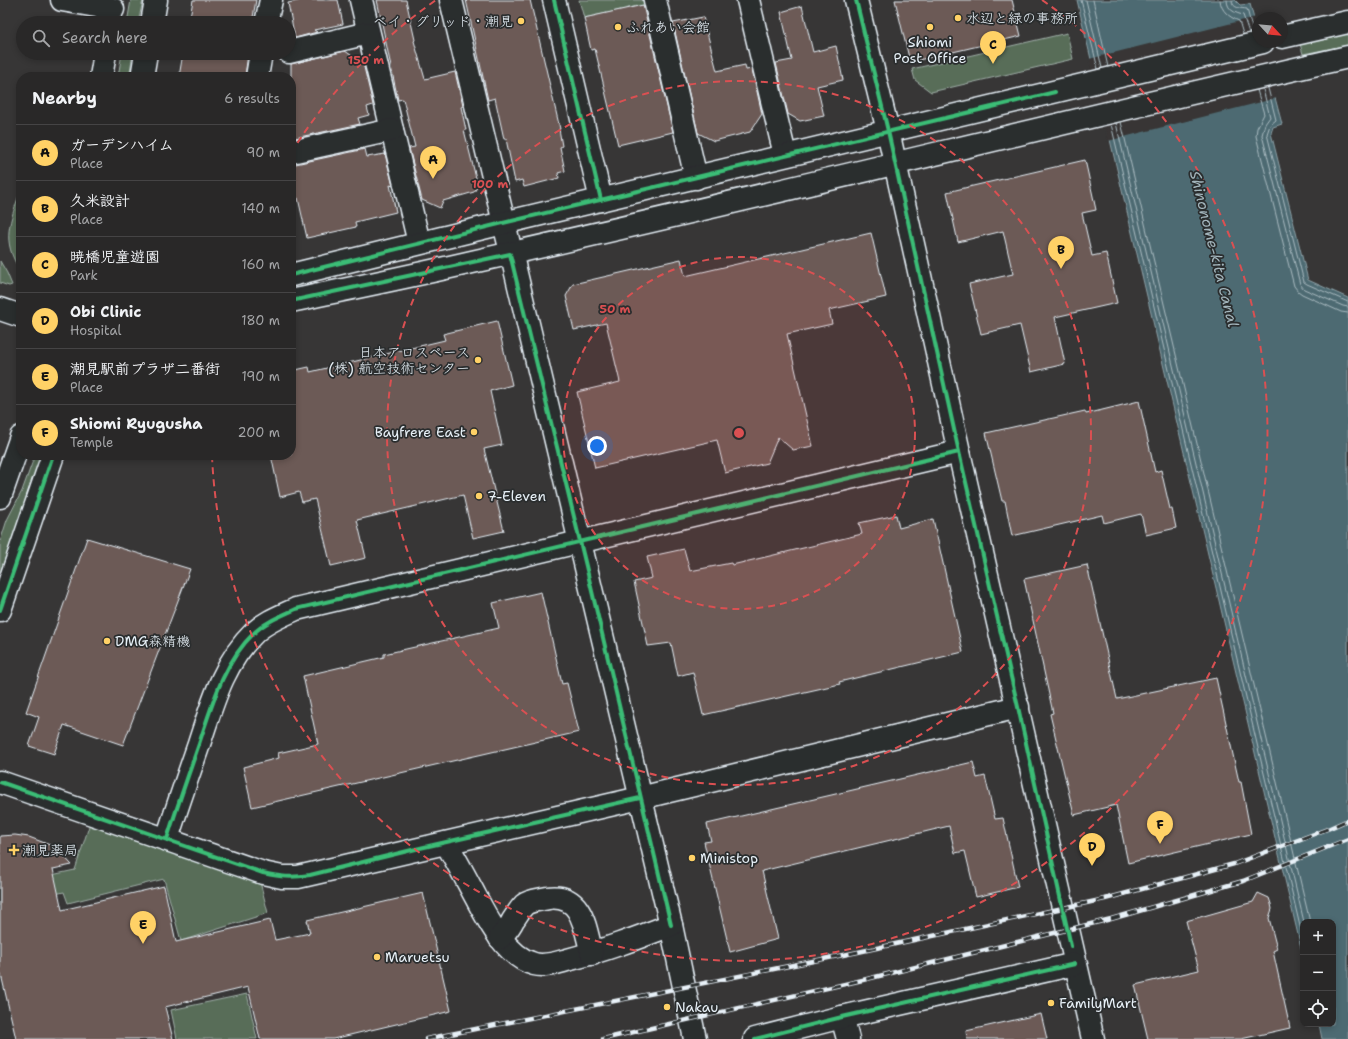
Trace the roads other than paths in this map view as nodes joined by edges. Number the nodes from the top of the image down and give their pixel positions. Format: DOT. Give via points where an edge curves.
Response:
graph roads {
  1 [pos="62,0"];
  2 [pos="156,0"];
  3 [pos="270,0"];
  4 [pos="361,0"];
  5 [pos="451,0"];
  6 [pos="554,0"];
  7 [pos="655,0"];
  8 [pos="748,0"];
  9 [pos="856,0"];
  10 [pos="113,11"];
  11 [pos="153,16"];
  12 [pos="267,16"];
  13 [pos="1348,22"];
  14 [pos="368,33"];
  15 [pos="1289,36"];
  16 [pos="1252,45"];
  17 [pos="296,50"];
  18 [pos="1348,57"];
  19 [pos="105,60"];
  20 [pos="145,60"];
  21 [pos="102,72"];
  22 [pos="143,72"];
  23 [pos="392,130"];
  24 [pos="888,131"];
  25 [pos="296,151"];
  26 [pos="785,155"];
  27 [pos="895,164"];
  28 [pos="696,178"];
  29 [pos="601,200"];
  30 [pos="503,223"];
  31 [pos="419,243"];
  32 [pos="510,254"];
  33 [pos="296,274"];
  34 [pos="296,300"];
  35 [pos="0,309"];
  36 [pos="16,314"];
  37 [pos="16,451"];
  38 [pos="958,452"];
  39 [pos="51,460"];
  40 [pos="0,497"];
  41 [pos="580,542"];
  42 [pos="0,610"];
  43 [pos="1018,707"];
  44 [pos="0,782"];
  45 [pos="640,798"];
  46 [pos="167,839"];
  47 [pos="446,843"];
  48 [pos="671,925"];
  49 [pos="500,938"];
  50 [pos="592,954"];
  51 [pos="1075,964"];
  52 [pos="842,1017"];
  53 [pos="695,1039"];
  54 [pos="755,1039"];
  55 [pos="848,1039"];
  56 [pos="1093,1039"];
  1 -- 10 [label="street"];
  2 -- 11 [label="street"];
  3 -- 12 [label="street"];
  4 -- 14 [label="street"];
  5 -- 30 [label="street"];
  6 -- 29 [label="street"];
  7 -- 28 [label="street"];
  8 -- 26 [label="street"];
  9 -- 24 [label="street"];
  13 -- 15 [label="street"];
  14 -- 17 [label="street"];
  14 -- 23 [label="street"];
  16 -- 24 [label="street"];
  18 -- 27 [label="street"];
  19 -- 21 [label="street"];
  20 -- 22 [label="street"];
  23 -- 25 [label="street"];
  23 -- 31 [label="street"];
  24 -- 26 [label="street"];
  24 -- 27 [label="street"];
  26 -- 28 [label="street"];
  27 -- 32 [label="street"];
  27 -- 38 [label="street"];
  28 -- 29 [label="street"];
  29 -- 30 [label="street"];
  30 -- 31 [label="street"];
  30 -- 32 [label="street"];
  31 -- 33 [label="street"];
  32 -- 34 [label="street"];
  32 -- 41 [label="street"];
  35 -- 36 [label="street"];
  37 -- 40 [label="street"];
  38 -- 41 [label="street"];
  38 -- 43 [label="street"];
  39 -- 42 [label="street"];
  41 -- 45 [label="street"];
  41 -- 46 [label="street" via="296,610 274,619 255,632 228,666"];
  43 -- 45 [label="street"];
  43 -- 51 [label="street"];
  44 -- 46 [label="street"];
  45 -- 47 [label="street"];
  45 -- 48 [label="street"];
  46 -- 47 [label="street" via="263,873 282,877 310,875"];
  47 -- 49 [label="street"];
  48 -- 50 [label="street"];
  48 -- 53 [label="street"];
  49 -- 50 [label="street" via="523,960 534,964 545,965"];
  49 -- 50 [label="street" via="526,904 536,900 562,898 570,901 581,916"];
  51 -- 52 [label="street"];
  51 -- 56 [label="street"];
  52 -- 54 [label="street"];
  52 -- 55 [label="street"];
}
